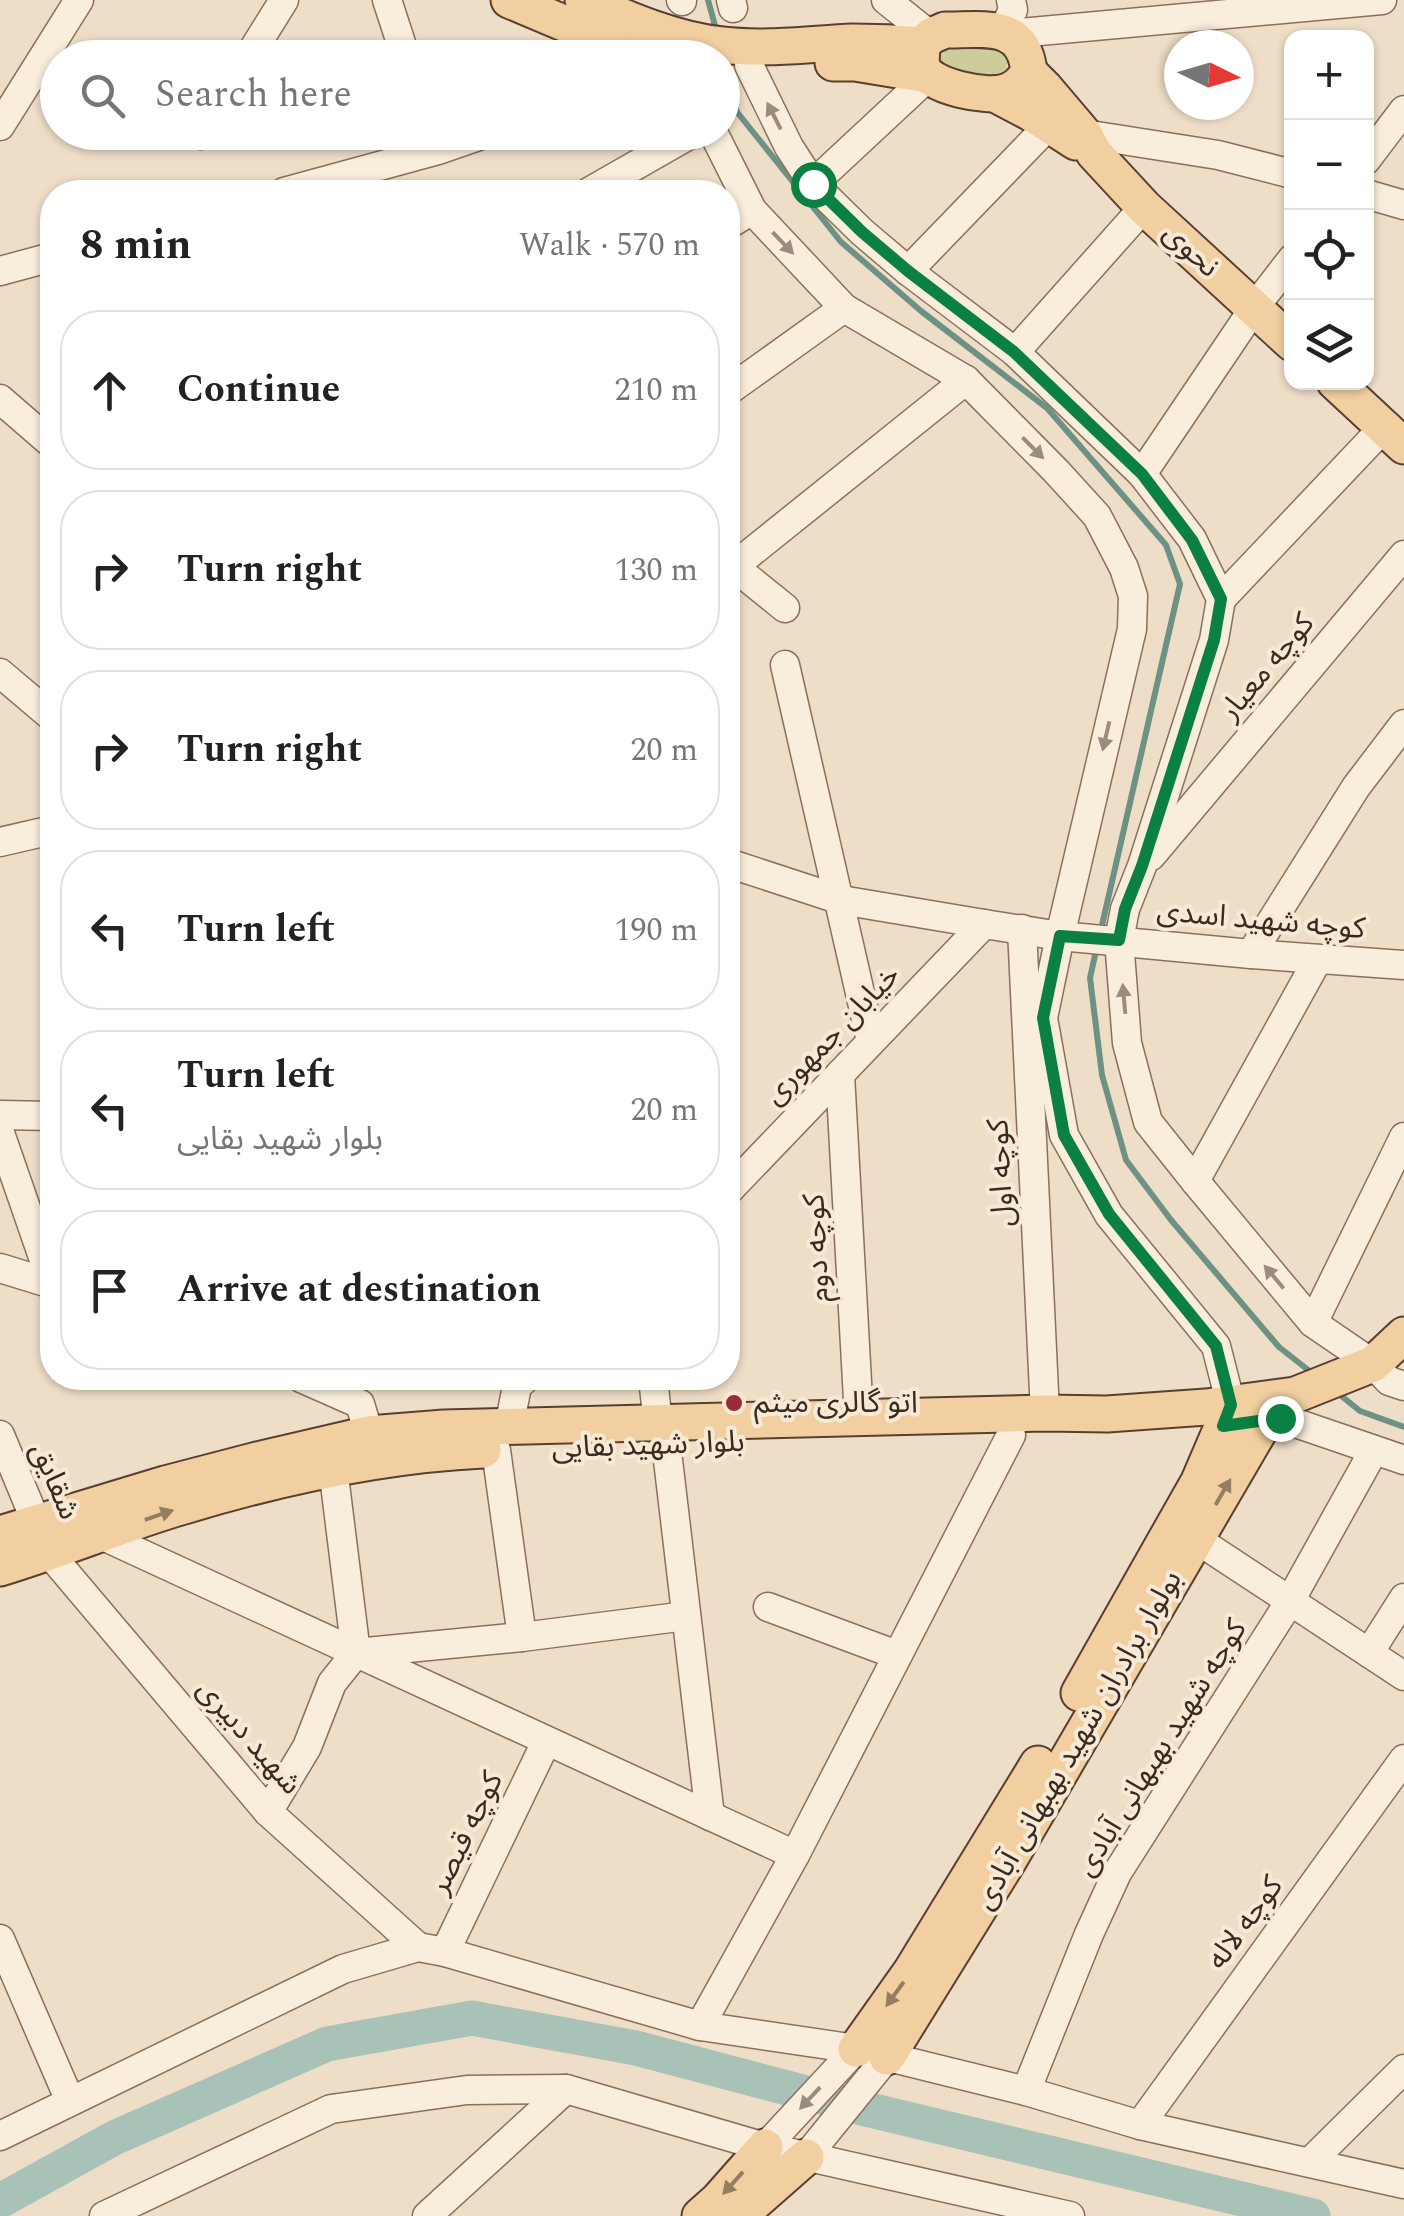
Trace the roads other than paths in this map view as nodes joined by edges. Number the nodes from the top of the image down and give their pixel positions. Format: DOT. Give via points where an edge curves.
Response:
graph roads {
  1 [pos="79,0"];
  2 [pos="284,0"];
  3 [pos="386,0"];
  4 [pos="509,0"];
  5 [pos="583,0"];
  6 [pos="886,0"];
  7 [pos="1382,0"];
  8 [pos="1330,2"];
  9 [pos="1015,39"];
  10 [pos="54,40"];
  11 [pos="259,40"];
  12 [pos="400,40"];
  13 [pos="604,40"];
  14 [pos="690,40"];
  15 [pos="740,47"];
  16 [pos="884,55"];
  17 [pos="928,58"];
  18 [pos="40,62"];
  19 [pos="740,66"];
  20 [pos="740,72"];
  21 [pos="995,94"];
  22 [pos="1404,110"];
  23 [pos="0,126"];
  24 [pos="1048,126"];
  25 [pos="1089,144"];
  26 [pos="1374,149"];
  27 [pos="408,150"];
  28 [pos="662,150"];
  29 [pos="719,150"];
  30 [pos="1284,172"];
  31 [pos="320,180"];
  32 [pos="610,180"];
  33 [pos="728,180"];
  34 [pos="813,184"];
  35 [pos="1374,196"];
  36 [pos="1404,205"];
  37 [pos="1144,207"];
  38 [pos="740,217"];
  39 [pos="40,260"];
  40 [pos="1284,269"];
  41 [pos="0,271"];
  42 [pos="908,271"];
  43 [pos="844,308"];
  44 [pos="1254,308"];
  45 [pos="1284,336"];
  46 [pos="1014,352"];
  47 [pos="966,380"];
  48 [pos="740,382"];
  49 [pos="1344,390"];
  50 [pos="0,400"];
  51 [pos="40,434"];
  52 [pos="1394,437"];
  53 [pos="1142,474"];
  54 [pos="1404,555"];
  55 [pos="740,557"];
  56 [pos="740,573"];
  57 [pos="1221,599"];
  58 [pos="786,608"];
  59 [pos="785,665"];
  60 [pos="0,673"];
  61 [pos="40,707"];
  62 [pos="1404,724"];
  63 [pos="40,833"];
  64 [pos="0,842"];
  65 [pos="1142,866"];
  66 [pos="740,868"];
  67 [pos="841,900"];
  68 [pos="984,924"];
  69 [pos="1022,929"];
  70 [pos="1060,936"];
  71 [pos="1116,939"];
  72 [pos="1252,954"];
  73 [pos="1318,959"];
  74 [pos="1404,964"];
  75 [pos="872,1041"];
  76 [pos="840,1074"];
  77 [pos="0,1115"];
  78 [pos="40,1116"];
  79 [pos="0,1133"];
  80 [pos="1404,1137"];
  81 [pos="740,1167"];
  82 [pos="1194,1181"];
  83 [pos="40,1249"];
  84 [pos="0,1268"];
  85 [pos="40,1280"];
  86 [pos="1313,1322"];
  87 [pos="1404,1335"];
  88 [pos="1383,1374"];
  89 [pos="327,1390"];
  90 [pos="516,1390"];
  91 [pos="656,1390"];
  92 [pos="360,1405"];
  93 [pos="1285,1412"];
  94 [pos="1045,1414"];
  95 [pos="1227,1415"];
  96 [pos="858,1418"];
  97 [pos="662,1434"];
  98 [pos="1011,1434"];
  99 [pos="0,1435"];
  100 [pos="502,1438"];
  101 [pos="1374,1450"];
  102 [pos="1404,1460"];
  103 [pos="333,1468"];
  104 [pos="0,1534"];
  105 [pos="101,1535"];
  106 [pos="44,1537"];
  107 [pos="1196,1539"];
  108 [pos="0,1568"];
  109 [pos="1404,1598"];
  110 [pos="1290,1601"];
  111 [pos="768,1607"];
  112 [pos="686,1616"];
  113 [pos="522,1637"];
  114 [pos="356,1653"];
  115 [pos="1368,1653"];
  116 [pos="898,1655"];
  117 [pos="1404,1676"];
  118 [pos="546,1742"];
  119 [pos="1404,1758"];
  120 [pos="268,1812"];
  121 [pos="710,1816"];
  122 [pos="794,1854"];
  123 [pos="0,1939"];
  124 [pos="431,1949"];
  125 [pos="700,2026"];
  126 [pos="871,2053"];
  127 [pos="1404,2069"];
  128 [pos="566,2089"];
  129 [pos="1026,2091"];
  130 [pos="70,2101"];
  131 [pos="1140,2124"];
  132 [pos="0,2136"];
  133 [pos="764,2147"];
  134 [pos="806,2157"];
  135 [pos="1310,2162"];
  136 [pos="1404,2184"];
  137 [pos="1008,2210"];
  138 [pos="104,2216"];
  139 [pos="426,2216"];
  140 [pos="700,2216"];
  141 [pos="740,2216"];
  142 [pos="1070,2216"];
  1 -- 10 [label="street"];
  2 -- 11 [label="street"];
  3 -- 12 [label="street"];
  4 -- 13 [label="main road"];
  5 -- 14 [label="main road"];
  6 -- 17 [label="street"];
  7 -- 8 [label="street"];
  8 -- 9 [label="street" via="1086,28 1051,42"];
  9 -- 17 [label="main road" via="945,30"];
  9 -- 21 [label="main road" via="1019,86"];
  9 -- 25 [label="main road"];
  15 -- 16 [label="main road" via="853,42"];
  16 -- 17 [label="main road"];
  16 -- 19 [label="main road"];
  17 -- 21 [label="main road" via="947,86"];
  17 -- 34 [label="street"];
  18 -- 23 [label="street"];
  34 -- 20 [label="street, one-way"];
  21 -- 24 [label="main road"];
  22 -- 26 [label="street"];
  24 -- 25 [label="main road"];
  24 -- 42 [label="street"];
  25 -- 30 [label="street" via="1218,155"];
  25 -- 37 [label="main road, نحوی"];
  27 -- 31 [label="street"];
  28 -- 32 [label="street"];
  29 -- 33 [label="street"];
  34 -- 42 [label="street"];
  35 -- 36 [label="street"];
  37 -- 44 [label="main road, نحوی"];
  37 -- 46 [label="street"];
  38 -- 43 [label="street, one-way"];
  39 -- 41 [label="street"];
  40 -- 44 [label="street"];
  42 -- 46 [label="street"];
  43 -- 47 [label="street"];
  43 -- 48 [label="street"];
  44 -- 45 [label="main road, نحوی"];
  44 -- 53 [label="street"];
  46 -- 53 [label="street"];
  47 -- 55 [label="street"];
  47 -- 70 [label="street, one-way" via="1096,516 1133,596 1132,629"];
  49 -- 52 [label="main road"];
  50 -- 51 [label="street"];
  52 -- 57 [label="street"];
  53 -- 57 [label="street" via="1192,540"];
  54 -- 65 [label="street, کوچه معیار"];
  56 -- 58 [label="street"];
  57 -- 65 [label="street"];
  59 -- 67 [label="street"];
  60 -- 61 [label="street"];
  62 -- 72 [label="street"];
  63 -- 64 [label="street"];
  65 -- 71 [label="street"];
  66 -- 67 [label="street, کوچه شهید اسدی"];
  67 -- 68 [label="street, کوچه شهید اسدی"];
  67 -- 75 [label="street"];
  68 -- 69 [label="street, کوچه شهید اسدی"];
  68 -- 75 [label="street, خیابان جمهوری"];
  69 -- 70 [label="street, کوچه شهید اسدی"];
  69 -- 94 [label="street, کوچه اول"];
  70 -- 71 [label="street, کوچه شهید اسدی"];
  70 -- 95 [label="street" via="1043,1018 1064,1135 1109,1214 1216,1346"];
  71 -- 72 [label="street, کوچه شهید اسدی"];
  82 -- 71 [label="street, one-way" via="1148,1122 1127,1043"];
  72 -- 73 [label="street, کوچه شهید اسدی"];
  73 -- 74 [label="street, کوچه شهید اسدی"];
  73 -- 82 [label="street"];
  75 -- 76 [label="street, خیابان جمهوری"];
  76 -- 81 [label="street, خیابان جمهوری"];
  76 -- 96 [label="street, کوچه دوم"];
  77 -- 78 [label="street"];
  79 -- 83 [label="street"];
  80 -- 86 [label="street"];
  86 -- 82 [label="street, one-way"];
  84 -- 85 [label="street"];
  86 -- 88 [label="street"];
  87 -- 88 [label="main road"];
  88 -- 93 [label="main road, بلوار شهید بقایی" via="1294,1394"];
  89 -- 92 [label="street"];
  90 -- 100 [label="street"];
  91 -- 97 [label="street"];
  92 -- 100 [label="main road, بلوار شهید بقایی"];
  92 -- 106 [label="main road, بلوار شهید بقایی"];
  93 -- 95 [label="main road, بلوار شهید بقایی"];
  93 -- 101 [label="street"];
  107 -- 93 [label="main road, بولوار برادران شهید بهبهانی آبادی, one-way"];
  94 -- 95 [label="main road, بلوار شهید بقایی"];
  94 -- 96 [label="main road, بلوار شهید بقایی"];
  95 -- 98 [label="main road, بلوار شهید بقایی"];
  95 -- 126 [label="main road, بولوار برادران شهید بهبهانی آبادی, one-way" via="1199,1482 912,1970"];
  96 -- 97 [label="main road, بلوار شهید بقایی"];
  97 -- 98 [label="main road, بلوار شهید بقایی"];
  97 -- 100 [label="main road, بلوار شهید بقایی"];
  97 -- 112 [label="street"];
  98 -- 116 [label="street"];
  99 -- 106 [label="street, شقایق"];
  100 -- 103 [label="main road, بلوار شهید بقایی"];
  100 -- 113 [label="street"];
  101 -- 102 [label="street"];
  101 -- 110 [label="street, کوچه شهید بهبهانی آبادی"];
  105 -- 103 [label="main road, بلوار شهید بقایی, one-way"];
  103 -- 114 [label="street"];
  104 -- 106 [label="main road, بلوار شهید بقایی"];
  105 -- 106 [label="main road, بلوار شهید بقایی"];
  105 -- 114 [label="street"];
  106 -- 108 [label="main road, بلوار شهید بقایی"];
  106 -- 120 [label="street, شهید دبیری"];
  107 -- 110 [label="street"];
  107 -- 126 [label="main road, بولوار برادران شهید بهبهانی آبادی" via="1019,1843"];
  109 -- 115 [label="street"];
  110 -- 115 [label="street"];
  110 -- 129 [label="street, کوچه شهید بهبهانی آبادی" via="1118,1873"];
  111 -- 116 [label="street"];
  112 -- 113 [label="street"];
  112 -- 121 [label="street"];
  113 -- 114 [label="street"];
  114 -- 118 [label="street"];
  114 -- 120 [label="street" via="332,1683 307,1746"];
  115 -- 117 [label="street"];
  116 -- 122 [label="street"];
  118 -- 121 [label="street"];
  118 -- 124 [label="street, کوچه قیصر"];
  119 -- 131 [label="street, کوچه لاله"];
  120 -- 124 [label="street, شهید دبیری"];
  121 -- 122 [label="street"];
  122 -- 125 [label="street"];
  123 -- 130 [label="street"];
  124 -- 125 [label="street"];
  124 -- 130 [label="street" via="343,1969"];
  125 -- 126 [label="street"];
  126 -- 129 [label="street"];
  126 -- 133 [label="street, one-way"];
  126 -- 134 [label="street"];
  127 -- 135 [label="street"];
  128 -- 133 [label="street"];
  128 -- 138 [label="street" via="468,2090 331,2109"];
  128 -- 139 [label="street"];
  129 -- 131 [label="street"];
  130 -- 132 [label="street"];
  131 -- 135 [label="street"];
  133 -- 134 [label="street"];
  133 -- 140 [label="main road, one-way"];
  134 -- 137 [label="street"];
  134 -- 141 [label="main road"];
  135 -- 136 [label="street"];
  137 -- 142 [label="street"];
}
